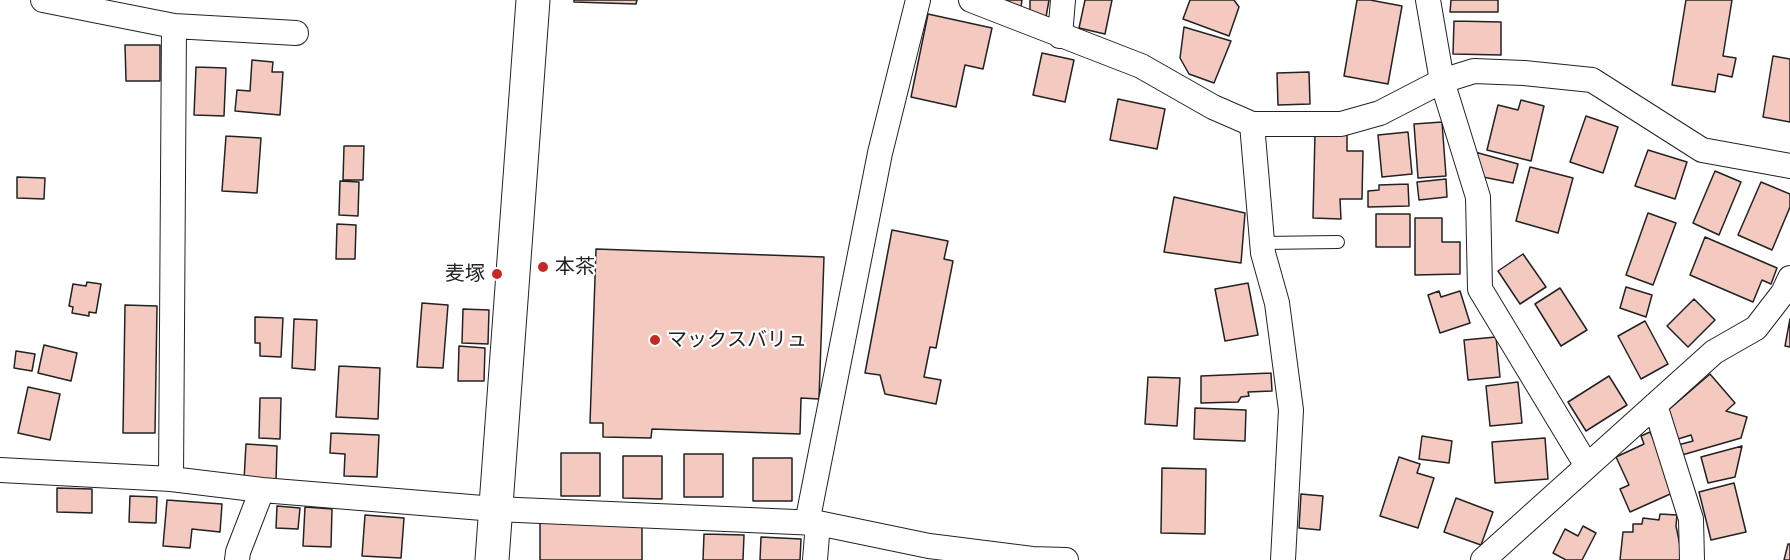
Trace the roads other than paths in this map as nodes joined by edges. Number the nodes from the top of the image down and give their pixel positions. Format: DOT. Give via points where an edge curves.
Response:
graph roads {
  1 [pos="43,0"];
  2 [pos="533,0"];
  3 [pos="918,0"];
  4 [pos="971,0"];
  5 [pos="1063,0"];
  6 [pos="1428,0"];
  7 [pos="68,2"];
  8 [pos="174,26"];
  9 [pos="296,33"];
  10 [pos="1060,36"];
  11 [pos="1442,81"];
  12 [pos="1252,124"];
  13 [pos="1790,166"];
  14 [pos="1338,242"];
  15 [pos="1262,243"];
  16 [pos="1790,278"];
  17 [pos="1655,405"];
  18 [pos="1587,466"];
  19 [pos="0,470"];
  20 [pos="171,479"];
  21 [pos="262,490"];
  22 [pos="495,509"];
  23 [pos="812,523"];
  24 [pos="237,560"];
  25 [pos="492,560"];
  26 [pos="814,560"];
  27 [pos="1066,560"];
  28 [pos="1283,560"];
  29 [pos="1482,560"];
  30 [pos="1692,560"];
  1 -- 7 [label="street"];
  2 -- 22 [label="street"];
  3 -- 23 [label="street" via="880,153"];
  4 -- 10 [label="street"];
  5 -- 10 [label="street"];
  6 -- 11 [label="street"];
  7 -- 8 [label="street"];
  8 -- 9 [label="street"];
  8 -- 20 [label="street"];
  10 -- 12 [label="street" via="1141,66"];
  11 -- 12 [label="street" via="1380,113 1341,124"];
  11 -- 13 [label="street" via="1474,71 1592,80 1702,150"];
  11 -- 18 [label="street" via="1478,197 1480,289"];
  12 -- 15 [label="street"];
  14 -- 15 [label="lane"];
  15 -- 28 [label="street" via="1277,303 1291,410"];
  16 -- 17 [label="street" via="1784,293 1756,328 1714,352"];
  17 -- 18 [label="street"];
  17 -- 30 [label="street" via="1691,519"];
  18 -- 29 [label="street"];
  19 -- 20 [label="street"];
  20 -- 21 [label="street"];
  21 -- 22 [label="street"];
  21 -- 24 [label="street"];
  22 -- 23 [label="street"];
  22 -- 25 [label="street"];
  23 -- 26 [label="street"];
  23 -- 27 [label="street" via="929,546"];
}
